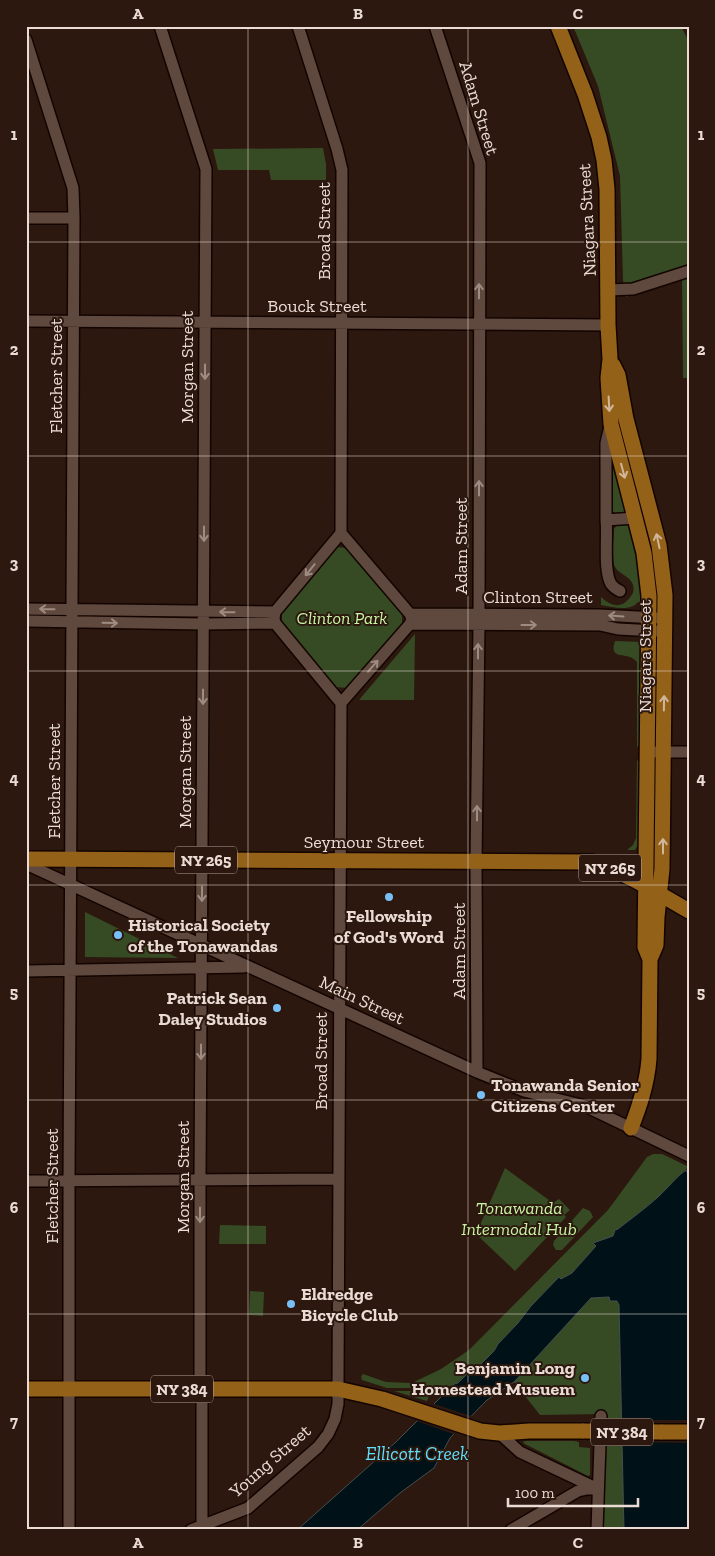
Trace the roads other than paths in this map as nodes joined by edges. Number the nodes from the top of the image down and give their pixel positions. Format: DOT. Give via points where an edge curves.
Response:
graph roads {
  1 [pos="160,26"];
  2 [pos="298,26"];
  3 [pos="434,26"];
  4 [pos="558,26"];
  5 [pos="26,40"];
  6 [pos="26,218"];
  7 [pos="74,218"];
  8 [pos="689,271"];
  9 [pos="608,290"];
  10 [pos="26,322"];
  11 [pos="74,322"];
  12 [pos="205,323"];
  13 [pos="342,324"];
  14 [pos="479,324"];
  15 [pos="608,325"];
  16 [pos="610,359"];
  17 [pos="610,424"];
  18 [pos="635,518"];
  19 [pos="606,520"];
  20 [pos="341,532"];
  21 [pos="620,591"];
  22 [pos="26,609"];
  23 [pos="72,610"];
  24 [pos="138,610"];
  25 [pos="204,611"];
  26 [pos="275,618"];
  27 [pos="410,619"];
  28 [pos="478,619"];
  29 [pos="26,621"];
  30 [pos="72,622"];
  31 [pos="138,623"];
  32 [pos="204,624"];
  33 [pos="648,624"];
  34 [pos="665,624"];
  35 [pos="341,703"];
  36 [pos="647,752"];
  37 [pos="663,752"];
  38 [pos="689,752"];
  39 [pos="26,859"];
  40 [pos="71,859"];
  41 [pos="202,860"];
  42 [pos="340,860"];
  43 [pos="476,862"];
  44 [pos="26,864"];
  45 [pos="71,886"];
  46 [pos="646,886"];
  47 [pos="659,895"];
  48 [pos="689,912"];
  49 [pos="202,946"];
  50 [pos="650,959"];
  51 [pos="248,967"];
  52 [pos="202,968"];
  53 [pos="26,971"];
  54 [pos="70,971"];
  55 [pos="340,1009"];
  56 [pos="477,1072"];
  57 [pos="630,1128"];
  58 [pos="689,1156"];
  59 [pos="200,1180"];
  60 [pos="338,1180"];
  61 [pos="26,1181"];
  62 [pos="69,1181"];
  63 [pos="26,1389"];
  64 [pos="69,1389"];
  65 [pos="202,1389"];
  66 [pos="338,1389"];
  67 [pos="601,1416"];
  68 [pos="689,1432"];
  69 [pos="498,1433"];
  70 [pos="598,1489"];
  71 [pos="197,1528"];
  72 [pos="69,1530"];
  73 [pos="511,1530"];
  74 [pos="597,1530"];
  1 -- 12 [label="street, Morgan Street" via="206,169"];
  2 -- 13 [label="street, Broad Street" via="342,170"];
  14 -- 3 [label="street, Adam Street, one-way" via="480,164"];
  4 -- 9 [label="main road, Niagara Street" via="585,94 604,160"];
  5 -- 7 [label="street, Fletcher Street" via="73,188"];
  6 -- 7 [label="street"];
  7 -- 11 [label="street, Fletcher Street"];
  8 -- 9 [label="street" via="632,289"];
  9 -- 15 [label="main road, Niagara Street"];
  10 -- 11 [label="street, Bouck Street"];
  11 -- 12 [label="street, Bouck Street"];
  11 -- 23 [label="street, Fletcher Street"];
  12 -- 13 [label="street, Bouck Street"];
  12 -- 25 [label="street, Morgan Street, one-way"];
  13 -- 14 [label="street, Bouck Street"];
  13 -- 20 [label="street, Broad Street"];
  14 -- 15 [label="street, Bouck Street"];
  28 -- 14 [label="street, Adam Street, one-way"];
  15 -- 16 [label="main road, Niagara Street"];
  16 -- 17 [label="main road, Niagara Street, one-way"];
  34 -- 16 [label="main road, Niagara Street, one-way" via="659,545 626,419 618,375"];
  17 -- 18 [label="main road, Niagara Street, one-way"];
  17 -- 19 [label="street, Niagara Street" via="606,443"];
  18 -- 19 [label="street"];
  18 -- 33 [label="main road, Niagara Street" via="647,575"];
  19 -- 21 [label="street, Niagara Street" via="607,575 611,586"];
  20 -- 26 [label="street, one-way"];
  20 -- 27 [label="street"];
  23 -- 22 [label="street, one-way"];
  23 -- 24 [label="street"];
  23 -- 30 [label="street, Fletcher Street"];
  24 -- 25 [label="street"];
  24 -- 31 [label="street"];
  26 -- 25 [label="street, one-way"];
  25 -- 32 [label="street, Morgan Street"];
  26 -- 32 [label="street"];
  26 -- 35 [label="street"];
  27 -- 28 [label="street, Clinton Street"];
  35 -- 27 [label="street, one-way"];
  28 -- 33 [label="street, Clinton Street" via="600,615"];
  43 -- 28 [label="street, Adam Street, one-way"];
  29 -- 30 [label="street"];
  30 -- 31 [label="street, one-way"];
  30 -- 40 [label="street, Fletcher Street"];
  31 -- 32 [label="street"];
  32 -- 41 [label="street, Morgan Street, one-way"];
  33 -- 34 [label="street, Clinton Street"];
  33 -- 36 [label="main road, Niagara Street"];
  37 -- 34 [label="main road, Niagara Street, one-way"];
  35 -- 42 [label="street, Broad Street"];
  36 -- 37 [label="street"];
  36 -- 46 [label="main road, Niagara Street"];
  37 -- 38 [label="street"];
  47 -- 37 [label="main road, Niagara Street, one-way"];
  39 -- 40 [label="main road, Seymour Street / NY 265"];
  40 -- 41 [label="main road, Seymour Street / NY 265"];
  40 -- 45 [label="street, Fletcher Street"];
  41 -- 42 [label="main road, Seymour Street / NY 265"];
  41 -- 49 [label="street, Morgan Street, one-way"];
  42 -- 43 [label="main road, Seymour Street / NY 265"];
  42 -- 55 [label="street, Broad Street"];
  43 -- 46 [label="main road, Seymour Street / NY 265" via="591,862"];
  43 -- 56 [label="street, Adam Street"];
  44 -- 45 [label="street, Main Street"];
  45 -- 49 [label="street, Main Street"];
  45 -- 54 [label="street, Fletcher Street"];
  46 -- 47 [label="main road, Seymour Street / NY 265"];
  46 -- 50 [label="main road, Niagara Street" via="645,947"];
  47 -- 48 [label="main road, Seymour Street / NY 265"];
  47 -- 50 [label="main road, Niagara Street" via="656,945"];
  49 -- 51 [label="street, Main Street"];
  49 -- 52 [label="street, Morgan Street"];
  50 -- 57 [label="main road, Niagara Street" via="648,1067 640,1106"];
  51 -- 52 [label="street"];
  51 -- 55 [label="street, Main Street"];
  52 -- 54 [label="street"];
  52 -- 59 [label="street, Morgan Street, one-way"];
  53 -- 54 [label="street"];
  54 -- 62 [label="street, Fletcher Street"];
  55 -- 56 [label="street, Main Street"];
  55 -- 60 [label="street, Broad Street"];
  56 -- 57 [label="street, Main Street" via="524,1091 579,1104"];
  57 -- 58 [label="street, Main Street"];
  59 -- 60 [label="street"];
  59 -- 62 [label="street"];
  59 -- 65 [label="street, Morgan Street, one-way"];
  60 -- 66 [label="street, Broad Street"];
  61 -- 62 [label="street"];
  62 -- 64 [label="street, Fletcher Street"];
  63 -- 64 [label="main road, NY 384"];
  64 -- 65 [label="main road, NY 384"];
  64 -- 72 [label="street, Fletcher Street"];
  65 -- 66 [label="main road, NY 384"];
  65 -- 71 [label="street, Morgan Street"];
  66 -- 69 [label="main road, NY 384" via="373,1396 480,1431"];
  66 -- 71 [label="street, Young Street" via="335,1419 318,1447 248,1508"];
  67 -- 70 [label="street"];
  68 -- 69 [label="main road, NY 384, bridge"];
  69 -- 70 [label="street" via="520,1452"];
  70 -- 73 [label="street" via="578,1491"];
  70 -- 74 [label="street"];
}
